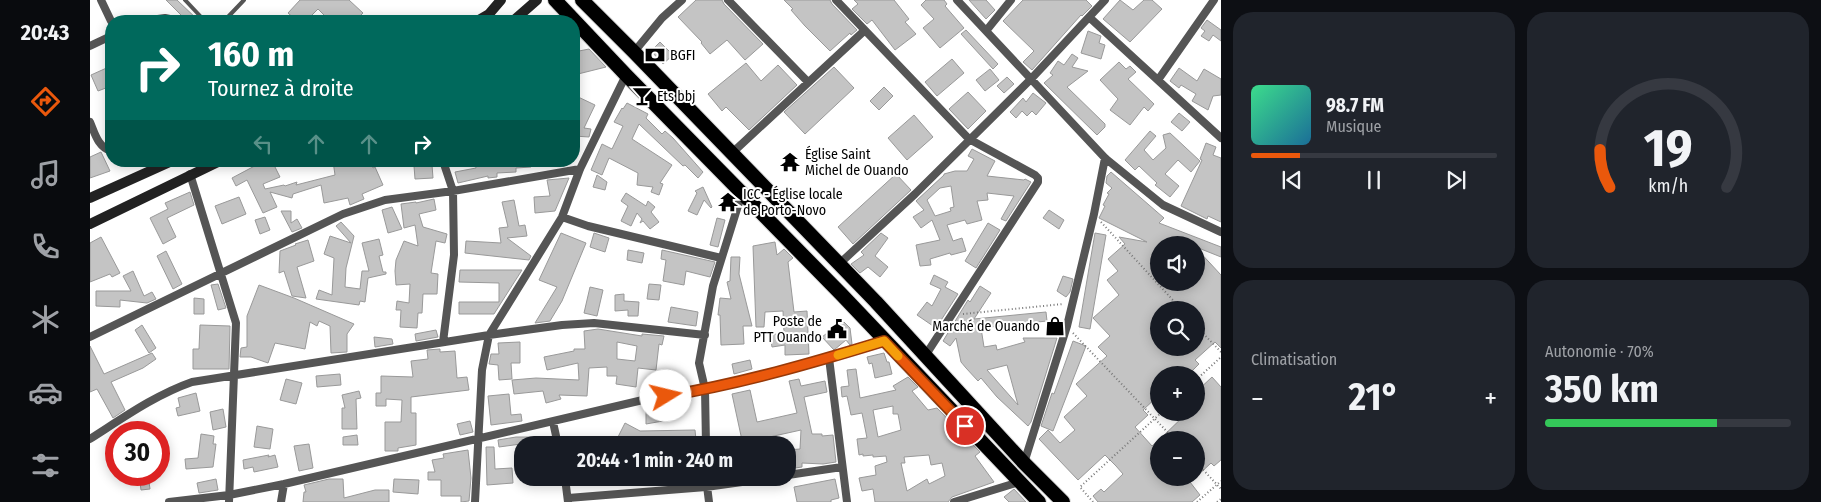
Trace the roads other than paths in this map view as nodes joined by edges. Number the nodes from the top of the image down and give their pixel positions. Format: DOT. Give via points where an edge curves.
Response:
graph roads {
  1 [pos="101,0"];
  2 [pos="185,0"];
  3 [pos="244,0"];
  4 [pos="501,0"];
  5 [pos="537,0"];
  6 [pos="555,0"];
  7 [pos="582,0"];
  8 [pos="682,0"];
  9 [pos="728,0"];
  10 [pos="836,0"];
  11 [pos="957,0"];
  12 [pos="1011,0"];
  13 [pos="1105,0"];
  14 [pos="1214,0"];
  15 [pos="109,15"];
  16 [pos="199,15"];
  17 [pos="230,15"];
  18 [pos="487,15"];
  19 [pos="520,15"];
  20 [pos="569,15"];
  21 [pos="1089,17"];
  22 [pos="580,27"];
  23 [pos="864,31"];
  24 [pos="986,31"];
  25 [pos="105,39"];
  26 [pos="90,46"];
  27 [pos="634,52"];
  28 [pos="626,76"];
  29 [pos="1032,79"];
  30 [pos="1158,80"];
  31 [pos="808,82"];
  32 [pos="90,122"];
  33 [pos="1221,138"];
  34 [pos="969,139"];
  35 [pos="105,149"];
  36 [pos="732,153"];
  37 [pos="1105,158"];
  38 [pos="159,167"];
  39 [pos="206,167"];
  40 [pos="445,167"];
  41 [pos="580,169"];
  42 [pos="190,174"];
  43 [pos="453,191"];
  44 [pos="742,193"];
  45 [pos="90,198"];
  46 [pos="562,217"];
  47 [pos="90,224"];
  48 [pos="1221,232"];
  49 [pos="721,258"];
  50 [pos="838,265"];
  51 [pos="220,274"];
  52 [pos="489,335"];
  53 [pos="705,335"];
  54 [pos="90,337"];
  55 [pos="884,341"];
  56 [pos="443,342"];
  57 [pos="925,356"];
  58 [pos="829,358"];
  59 [pos="234,376"];
  60 [pos="705,389"];
  61 [pos="553,422"];
  62 [pos="556,436"];
  63 [pos="706,436"];
  64 [pos="479,438"];
  65 [pos="90,439"];
  66 [pos="1024,463"];
  67 [pos="842,467"];
  68 [pos="796,474"];
  69 [pos="1019,482"];
  70 [pos="284,484"];
  71 [pos="566,486"];
  72 [pos="713,486"];
  73 [pos="706,487"];
  74 [pos="229,498"];
  75 [pos="568,500"];
  76 [pos="170,502"];
  77 [pos="281,502"];
  78 [pos="476,502"];
  79 [pos="709,502"];
  80 [pos="847,502"];
  81 [pos="954,502"];
  82 [pos="1039,502"];
  83 [pos="1063,502"];
  1 -- 15 [label="street"];
  2 -- 16 [label="lane"];
  3 -- 17 [label="lane"];
  4 -- 18 [label="main road"];
  5 -- 19 [label="main road"];
  6 -- 20 [label="highway"];
  7 -- 27 [label="highway"];
  8 -- 27 [label="street"];
  9 -- 31 [label="street"];
  10 -- 23 [label="street"];
  11 -- 24 [label="street"];
  12 -- 24 [label="street"];
  13 -- 21 [label="street"];
  14 -- 30 [label="street"];
  21 -- 29 [label="street"];
  21 -- 30 [label="street"];
  22 -- 28 [label="highway"];
  23 -- 31 [label="street"];
  23 -- 34 [label="street"];
  24 -- 29 [label="street"];
  25 -- 26 [label="street"];
  27 -- 36 [label="highway"];
  28 -- 41 [label="street"];
  28 -- 44 [label="highway"];
  29 -- 34 [label="street"];
  29 -- 37 [label="street"];
  30 -- 33 [label="street"];
  31 -- 36 [label="street"];
  32 -- 35 [label="street"];
  34 -- 50 [label="street"];
  34 -- 57 [label="street" via="1035,175 1038,182"];
  36 -- 50 [label="highway"];
  37 -- 48 [label="street" via="1163,205"];
  37 -- 66 [label="street" via="1067,326"];
  38 -- 45 [label="main road"];
  39 -- 42 [label="main road"];
  40 -- 43 [label="street"];
  41 -- 43 [label="street"];
  41 -- 46 [label="street"];
  42 -- 47 [label="main road"];
  42 -- 51 [label="street"];
  43 -- 51 [label="street" via="363,206"];
  43 -- 56 [label="street" via="454,255"];
  44 -- 49 [label="street"];
  44 -- 55 [label="highway"];
  46 -- 49 [label="street"];
  46 -- 52 [label="street"];
  49 -- 53 [label="street"];
  50 -- 57 [label="highway"];
  51 -- 54 [label="street"];
  51 -- 59 [label="street" via="236,323"];
  52 -- 53 [label="street" via="594,322"];
  52 -- 56 [label="street"];
  52 -- 64 [label="street" via="482,370"];
  53 -- 60 [label="street" via="699,363"];
  55 -- 58 [label="street"];
  55 -- 69 [label="highway"];
  56 -- 59 [label="street"];
  57 -- 66 [label="highway"];
  58 -- 60 [label="street"];
  58 -- 67 [label="street"];
  59 -- 65 [label="street" via="192,382 174,389"];
  59 -- 74 [label="street"];
  60 -- 61 [label="street" via="647,399"];
  60 -- 63 [label="street"];
  61 -- 62 [label="street"];
  61 -- 64 [label="street"];
  64 -- 70 [label="street"];
  64 -- 78 [label="street"];
  66 -- 83 [label="highway"];
  67 -- 68 [label="street"];
  67 -- 80 [label="street"];
  69 -- 81 [label="street"];
  69 -- 82 [label="highway"];
  70 -- 74 [label="street"];
  70 -- 77 [label="street"];
  71 -- 75 [label="street"];
  72 -- 73 [label="street"];
  73 -- 75 [label="street"];
  73 -- 79 [label="street"];
  74 -- 76 [label="street"];
}
